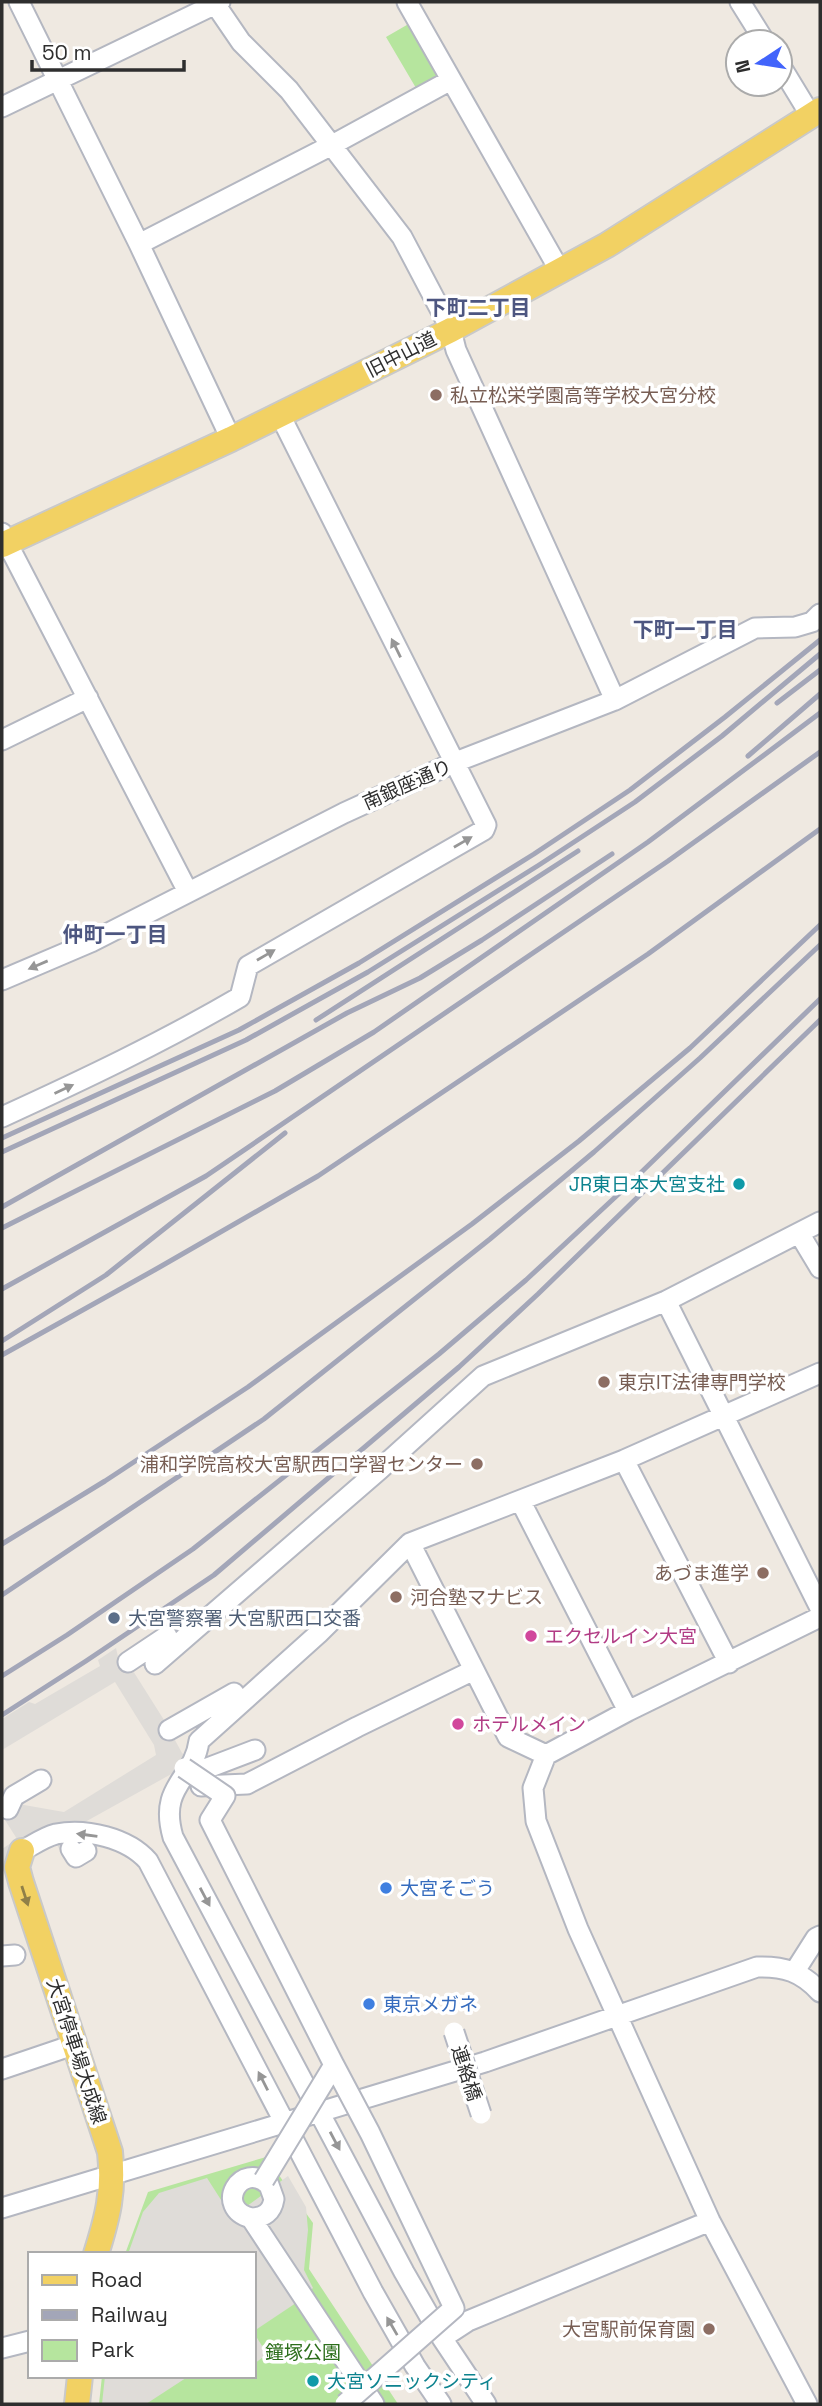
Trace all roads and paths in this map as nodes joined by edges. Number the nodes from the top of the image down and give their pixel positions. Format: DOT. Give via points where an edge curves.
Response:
graph roads {
  1 [pos="19,2"];
  2 [pos="407,2"];
  3 [pos="740,2"];
  4 [pos="217,3"];
  5 [pos="756,28"];
  6 [pos="59,80"];
  7 [pos="451,80"];
  8 [pos="794,84"];
  9 [pos="2,107"];
  10 [pos="816,113"];
  11 [pos="332,145"];
  12 [pos="139,244"];
  13 [pos="560,271"];
  14 [pos="451,330"];
  15 [pos="280,415"];
  16 [pos="231,439"];
  17 [pos="3,540"];
  18 [pos="820,614"];
  19 [pos="88,698"];
  20 [pos="615,700"];
  21 [pos="2,740"];
  22 [pos="453,763"];
  23 [pos="188,892"];
  24 [pos="2,980"];
  25 [pos="2,1117"];
  26 [pos="820,1222"];
  27 [pos="799,1233"];
  28 [pos="820,1268"];
  29 [pos="666,1301"];
  30 [pos="820,1373"];
  31 [pos="722,1415"];
  32 [pos="624,1460"];
  33 [pos="521,1502"];
  34 [pos="410,1543"];
  35 [pos="820,1608"];
  36 [pos="820,1617"];
  37 [pos="167,1636"];
  38 [pos="128,1662"];
  39 [pos="729,1663"];
  40 [pos="155,1664"];
  41 [pos="474,1670"];
  42 [pos="234,1693"];
  43 [pos="628,1711"];
  44 [pos="169,1730"];
  45 [pos="255,1750"];
  46 [pos="546,1755"];
  47 [pos="184,1776"];
  48 [pos="41,1780"];
  49 [pos="11,1803"];
  50 [pos="22,1851"];
  51 [pos="820,1936"];
  52 [pos="794,1971"];
  53 [pos="820,1992"];
  54 [pos="617,2014"];
  55 [pos="454,2032"];
  56 [pos="76,2044"];
  57 [pos="334,2065"];
  58 [pos="2,2069"];
  59 [pos="319,2112"];
  60 [pos="481,2115"];
  61 [pos="285,2123"];
  62 [pos="111,2163"];
  63 [pos="264,2180"];
  64 [pos="2,2208"];
  65 [pos="251,2218"];
  66 [pos="710,2221"];
  67 [pos="97,2252"];
  68 [pos="442,2338"];
  69 [pos="28,2342"];
  70 [pos="2,2348"];
  71 [pos="80,2378"];
  72 [pos="369,2396"];
  73 [pos="77,2404"];
  74 [pos="345,2404"];
  75 [pos="441,2404"];
  76 [pos="486,2404"];
  77 [pos="807,2404"];
  1 -- 6 [label="street"];
  2 -- 7 [label="street"];
  3 -- 5 [label="street"];
  4 -- 6 [label="street"];
  4 -- 11 [label="street" via="230,29 289,90"];
  6 -- 9 [label="street"];
  6 -- 12 [label="street"];
  7 -- 11 [label="street"];
  7 -- 13 [label="street"];
  8 -- 10 [label="street"];
  10 -- 13 [label="main road, 旧中山道"];
  11 -- 12 [label="street"];
  11 -- 14 [label="street" via="402,237"];
  12 -- 16 [label="street"];
  13 -- 14 [label="main road, 旧中山道"];
  14 -- 15 [label="main road, 旧中山道"];
  14 -- 20 [label="street" via="456,350"];
  15 -- 16 [label="main road, 旧中山道"];
  22 -- 15 [label="street, one-way"];
  16 -- 17 [label="main road, 旧中山道"];
  17 -- 19 [label="street"];
  18 -- 20 [label="street, 南銀座通り" via="795,627 755,628"];
  19 -- 21 [label="street"];
  19 -- 23 [label="street"];
  20 -- 22 [label="street, 南銀座通り"];
  22 -- 23 [label="street, 南銀座通り" via="307,830"];
  25 -- 22 [label="street, one-way" via="107,1069 240,997 248,966 484,830 486,825"];
  23 -- 24 [label="street, 南銀座通り, one-way" via="91,942"];
  26 -- 27 [label="street"];
  27 -- 28 [label="street"];
  27 -- 29 [label="street"];
  29 -- 31 [label="street"];
  29 -- 40 [label="street" via="484,1376"];
  30 -- 31 [label="street"];
  31 -- 32 [label="street"];
  31 -- 35 [label="street"];
  32 -- 33 [label="street"];
  32 -- 39 [label="street"];
  33 -- 34 [label="street"];
  33 -- 43 [label="street"];
  34 -- 41 [label="street"];
  34 -- 47 [label="street" via="199,1741"];
  36 -- 39 [label="street"];
  37 -- 38 [label="street"];
  39 -- 43 [label="street"];
  41 -- 46 [label="street" via="508,1737"];
  41 -- 47 [label="street" via="247,1784"];
  42 -- 44 [label="street"];
  43 -- 46 [label="street"];
  45 -- 47 [label="street"];
  46 -- 54 [label="street" via="533,1788 536,1821"];
  47 -- 57 [label="street, bridge" via="225,1796 210,1820"];
  47 -- 59 [label="street, one-way" via="169,1812 173,1837"];
  48 -- 49 [label="street"];
  50 -- 56 [label="main road, 大宮停車場大成線, one-way" via="17,1867 21,1882"];
  61 -- 50 [label="street, one-way" via="158,1876 138,1850 81,1833 57,1834"];
  51 -- 52 [label="street"];
  52 -- 53 [label="street"];
  52 -- 54 [label="street" via="757,1967"];
  54 -- 59 [label="street" via="485,2062"];
  54 -- 66 [label="street"];
  55 -- 60 [label="street, 連絡橋, bridge"];
  56 -- 58 [label="street"];
  56 -- 62 [label="main road, 大宮停車場大成線"];
  57 -- 63 [label="street, bridge"];
  57 -- 72 [label="street, bridge" via="454,2308"];
  59 -- 61 [label="street"];
  59 -- 68 [label="street, one-way"];
  61 -- 62 [label="street"];
  75 -- 61 [label="street, one-way" via="373,2292"];
  62 -- 64 [label="street"];
  62 -- 67 [label="main road, 大宮停車場大成線" via="110,2207"];
  63 -- 65 [label="street" via="272,2189 273,2204 264,2215"];
  63 -- 65 [label="street" via="248,2178 233,2192 236,2209"];
  65 -- 72 [label="street"];
  66 -- 68 [label="street" via="468,2321"];
  66 -- 77 [label="street"];
  68 -- 76 [label="street"];
  69 -- 70 [label="street"];
  71 -- 73 [label="main road"];
  72 -- 74 [label="street, bridge"];
}
